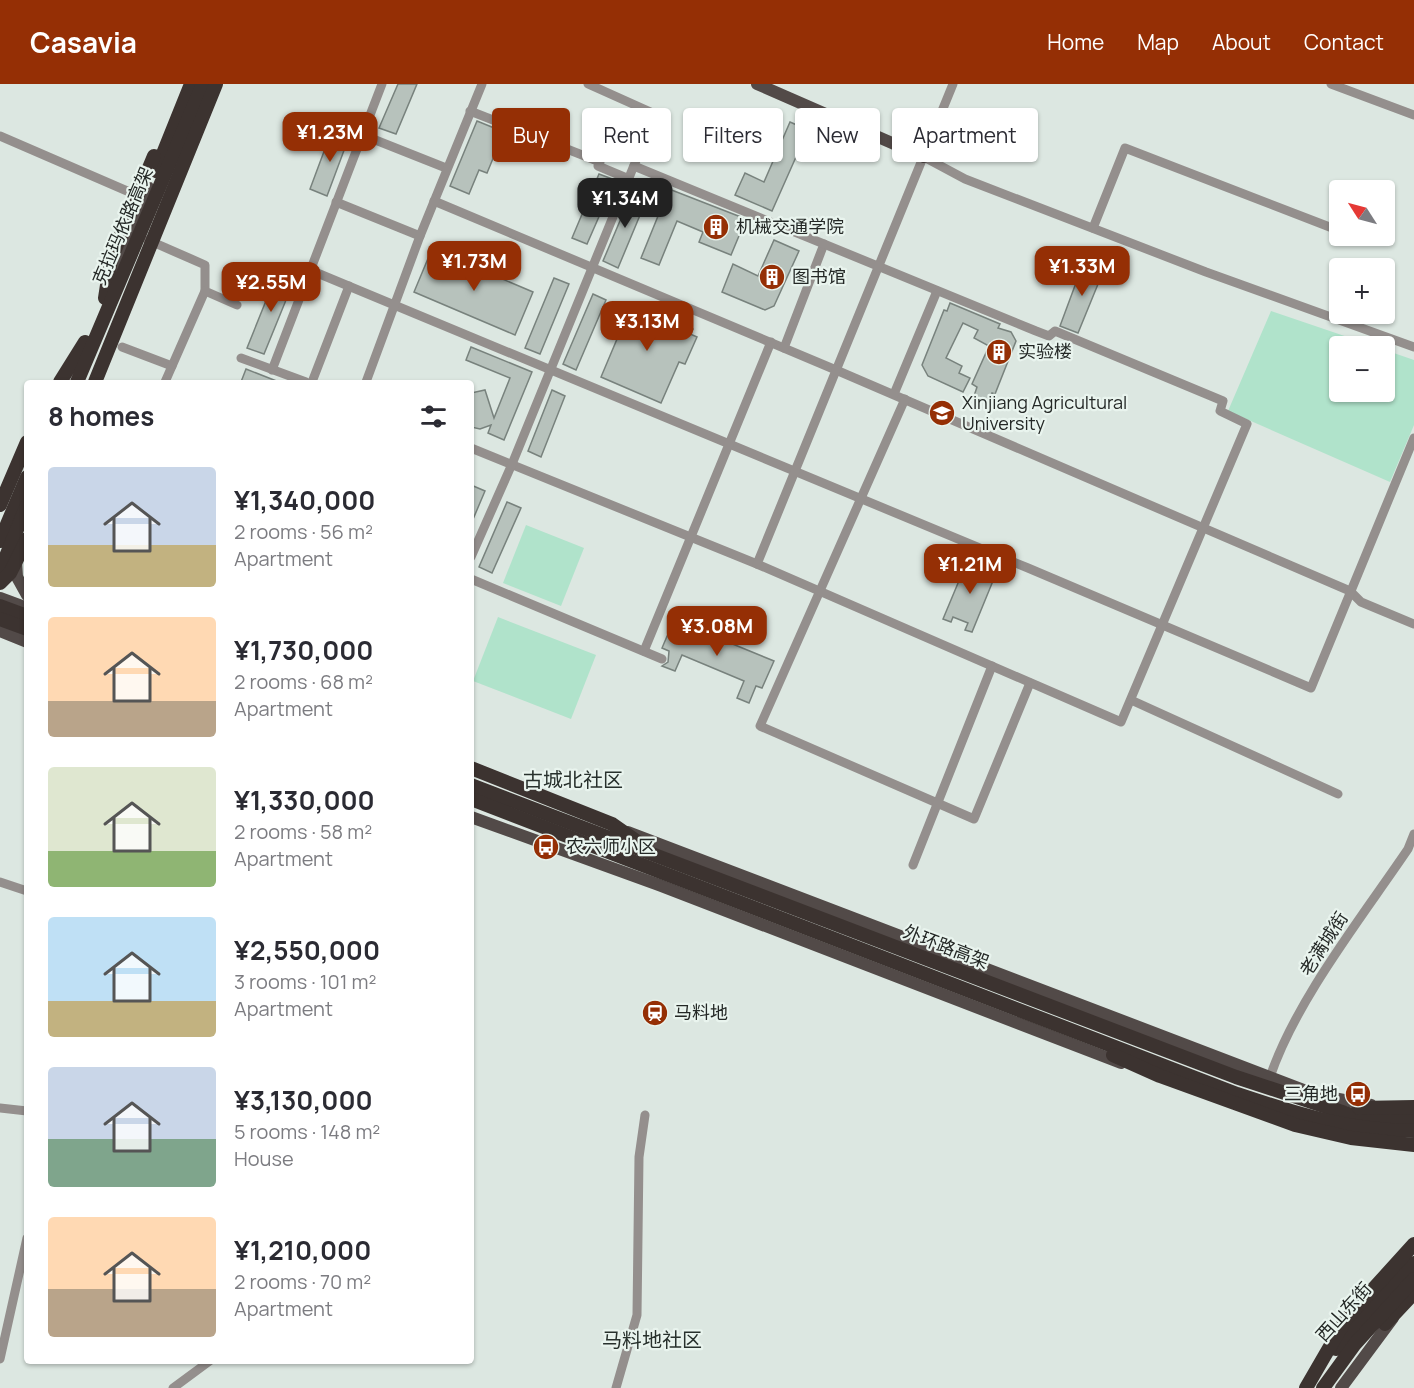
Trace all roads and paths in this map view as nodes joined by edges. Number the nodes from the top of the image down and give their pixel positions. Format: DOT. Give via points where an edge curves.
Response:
graph roads {
  1 [pos="184,84"];
  2 [pos="191,84"];
  3 [pos="205,84"];
  4 [pos="216,84"];
  5 [pos="382,84"];
  6 [pos="482,84"];
  7 [pos="588,84"];
  8 [pos="758,84"];
  9 [pos="953,84"];
  10 [pos="1331,84"];
  11 [pos="943,108"];
  12 [pos="470,111"];
  13 [pos="1414,115"];
  14 [pos="325,120"];
  15 [pos="363,134"];
  16 [pos="0,136"];
  17 [pos="892,143"];
  18 [pos="922,162"];
  19 [pos="934,162"];
  20 [pos="634,166"];
  21 [pos="446,168"];
  22 [pos="629,179"];
  23 [pos="143,198"];
  24 [pos="434,201"];
  25 [pos="336,202"];
  26 [pos="1329,227"];
  27 [pos="1093,228"];
  28 [pos="420,236"];
  29 [pos="144,237"];
  30 [pos="824,244"];
  31 [pos="879,267"];
  32 [pos="593,268"];
  33 [pos="310,270"];
  34 [pos="349,286"];
  35 [pos="205,291"];
  36 [pos="938,291"];
  37 [pos="109,298"];
  38 [pos="237,305"];
  39 [pos="394,305"];
  40 [pos="85,342"];
  41 [pos="771,342"];
  42 [pos="122,346"];
  43 [pos="1414,347"];
  44 [pos="784,348"];
  45 [pos="241,358"];
  46 [pos="172,366"];
  47 [pos="272,370"];
  48 [pos="551,370"];
  49 [pos="836,370"];
  50 [pos="98,376"];
  51 [pos="61,380"];
  52 [pos="70,380"];
  53 [pos="70,380"];
  54 [pos="82,380"];
  55 [pos="82,380"];
  56 [pos="166,380"];
  57 [pos="300,380"];
  58 [pos="313,380"];
  59 [pos="367,380"];
  60 [pos="894,394"];
  61 [pos="904,399"];
  62 [pos="1414,438"];
  63 [pos="729,444"];
  64 [pos="24,449"];
  65 [pos="474,449"];
  66 [pos="512,464"];
  67 [pos="795,471"];
  68 [pos="24,486"];
  69 [pos="858,498"];
  70 [pos="0,505"];
  71 [pos="24,512"];
  72 [pos="1204,527"];
  73 [pos="24,528"];
  74 [pos="691,536"];
  75 [pos="0,541"];
  76 [pos="24,545"];
  77 [pos="474,550"];
  78 [pos="16,551"];
  79 [pos="757,564"];
  80 [pos="0,571"];
  81 [pos="474,580"];
  82 [pos="0,584"];
  83 [pos="24,590"];
  84 [pos="818,591"];
  85 [pos="1350,591"];
  86 [pos="0,596"];
  87 [pos="24,606"];
  88 [pos="0,607"];
  89 [pos="24,607"];
  90 [pos="24,615"];
  91 [pos="0,619"];
  92 [pos="1162,624"];
  93 [pos="1414,624"];
  94 [pos="0,631"];
  95 [pos="23,636"];
  96 [pos="0,640"];
  97 [pos="644,651"];
  98 [pos="662,659"];
  99 [pos="992,666"];
  100 [pos="1030,682"];
  101 [pos="1131,700"];
  102 [pos="474,769"];
  103 [pos="474,769"];
  104 [pos="474,786"];
  105 [pos="1338,794"];
  106 [pos="474,800"];
  107 [pos="936,802"];
  108 [pos="474,818"];
  109 [pos="1414,834"];
  110 [pos="661,858"];
  111 [pos="913,865"];
  112 [pos="0,882"];
  113 [pos="24,890"];
  114 [pos="1270,1077"];
  115 [pos="1323,1107"];
  116 [pos="0,1108"];
  117 [pos="1414,1108"];
  118 [pos="24,1111"];
  119 [pos="645,1115"];
  120 [pos="1414,1119"];
  121 [pos="1413,1141"];
  122 [pos="1414,1244"];
  123 [pos="24,1251"];
  124 [pos="1414,1263"];
  125 [pos="1414,1279"];
  126 [pos="1414,1294"];
  127 [pos="0,1359"];
  128 [pos="206,1364"];
  129 [pos="1306,1386"];
  130 [pos="173,1388"];
  131 [pos="616,1388"];
  132 [pos="1325,1388"];
  133 [pos="1341,1388"];
  1 -- 37 [label="highway" via="111,259"];
  2 -- 23 [label="main road"];
  2 -- 40 [label="highway, 克拉玛依路高架"];
  3 -- 29 [label="main road"];
  3 -- 37 [label="highway, 克拉玛依路高架"];
  4 -- 50 [label="highway"];
  5 -- 15 [label="street"];
  6 -- 12 [label="street"];
  7 -- 20 [label="street" via="656,114"];
  8 -- 17 [label="main road"];
  9 -- 11 [label="street"];
  10 -- 13 [label="street"];
  12 -- 21 [label="street"];
  12 -- 22 [label="street" via="600,162 598,166"];
  14 -- 15 [label="street"];
  15 -- 21 [label="street"];
  15 -- 25 [label="street"];
  16 -- 23 [label="street"];
  18 -- 31 [label="street"];
  19 -- 27 [label="street"];
  20 -- 22 [label="street"];
  20 -- 30 [label="street"];
  21 -- 24 [label="street"];
  22 -- 32 [label="street"];
  23 -- 37 [label="main road"];
  24 -- 28 [label="street"];
  24 -- 32 [label="street"];
  25 -- 28 [label="street"];
  25 -- 33 [label="street"];
  26 -- 27 [label="street" via="1125,148"];
  27 -- 43 [label="street"];
  28 -- 39 [label="street"];
  29 -- 35 [label="street" via="205,265"];
  29 -- 54 [label="main road"];
  30 -- 31 [label="street"];
  30 -- 44 [label="street"];
  31 -- 36 [label="street"];
  31 -- 49 [label="street"];
  32 -- 41 [label="street"];
  32 -- 48 [label="street"];
  33 -- 34 [label="street"];
  33 -- 47 [label="street"];
  34 -- 39 [label="street"];
  34 -- 58 [label="street"];
  35 -- 38 [label="street"];
  35 -- 46 [label="street"];
  36 -- 60 [label="street"];
  36 -- 72 [label="street" via="1049,336 1055,331 1223,401 1220,411 1246,424"];
  37 -- 53 [label="main road"];
  37 -- 55 [label="highway, 克拉玛依路高架"];
  39 -- 48 [label="street"];
  39 -- 59 [label="street"];
  40 -- 51 [label="highway"];
  40 -- 52 [label="highway, 克拉玛依路高架"];
  41 -- 44 [label="street"];
  41 -- 63 [label="street"];
  42 -- 46 [label="street"];
  44 -- 49 [label="street"];
  45 -- 47 [label="street"];
  46 -- 56 [label="street"];
  47 -- 57 [label="street"];
  48 -- 63 [label="street"];
  48 -- 66 [label="street"];
  49 -- 60 [label="street"];
  49 -- 67 [label="street"];
  60 -- 61 [label="street"];
  61 -- 69 [label="street"];
  61 -- 72 [label="street"];
  62 -- 85 [label="street"];
  63 -- 67 [label="street"];
  63 -- 74 [label="street"];
  64 -- 70 [label="highway"];
  65 -- 66 [label="street"];
  66 -- 74 [label="street"];
  66 -- 77 [label="street"];
  67 -- 69 [label="street"];
  67 -- 79 [label="street"];
  68 -- 75 [label="highway"];
  69 -- 84 [label="street"];
  69 -- 92 [label="street"];
  71 -- 80 [label="highway"];
  72 -- 85 [label="street"];
  72 -- 92 [label="street"];
  73 -- 78 [label="main road"];
  74 -- 79 [label="street"];
  74 -- 97 [label="street"];
  76 -- 82 [label="highway"];
  78 -- 83 [label="main road" via="17,577"];
  78 -- 86 [label="main road"];
  79 -- 84 [label="street"];
  81 -- 97 [label="street"];
  84 -- 99 [label="street"];
  84 -- 107 [label="street" via="760,726"];
  85 -- 92 [label="street" via="1311,688"];
  85 -- 93 [label="street" via="1361,602"];
  86 -- 87 [label="main road"];
  88 -- 89 [label="highway"];
  88 -- 90 [label="highway"];
  91 -- 95 [label="highway"];
  92 -- 101 [label="street"];
  94 -- 95 [label="main road"];
  95 -- 96 [label="main road"];
  97 -- 98 [label="street"];
  99 -- 100 [label="street"];
  99 -- 107 [label="street"];
  100 -- 101 [label="street" via="1121,722"];
  100 -- 107 [label="street" via="974,819"];
  101 -- 105 [label="street"];
  102 -- 110 [label="highway" via="612,824"];
  103 -- 114 [label="main road" via="663,846"];
  104 -- 110 [label="highway, 外环路高架"];
  106 -- 121 [label="highway, 外环路高架" via="1313,1120"];
  107 -- 111 [label="street"];
  108 -- 121 [label="main road" via="659,885 1169,1082 1316,1126"];
  109 -- 114 [label="street, 老满城街" via="1408,849 1322,976"];
  110 -- 115 [label="highway, 外环路高架"];
  112 -- 113 [label="street"];
  114 -- 117 [label="main road" via="1317,1095 1390,1109"];
  115 -- 117 [label="highway"];
  115 -- 120 [label="highway, 外环路高架" via="1356,1115"];
  116 -- 118 [label="street"];
  119 -- 131 [label="street" via="639,1157 637,1315"];
  122 -- 129 [label="highway" via="1346,1319"];
  123 -- 127 [label="street"];
  124 -- 129 [label="highway"];
  125 -- 132 [label="highway" via="1355,1344"];
  126 -- 132 [label="highway"];
  126 -- 133 [label="main road"];
  128 -- 130 [label="street"];
}
